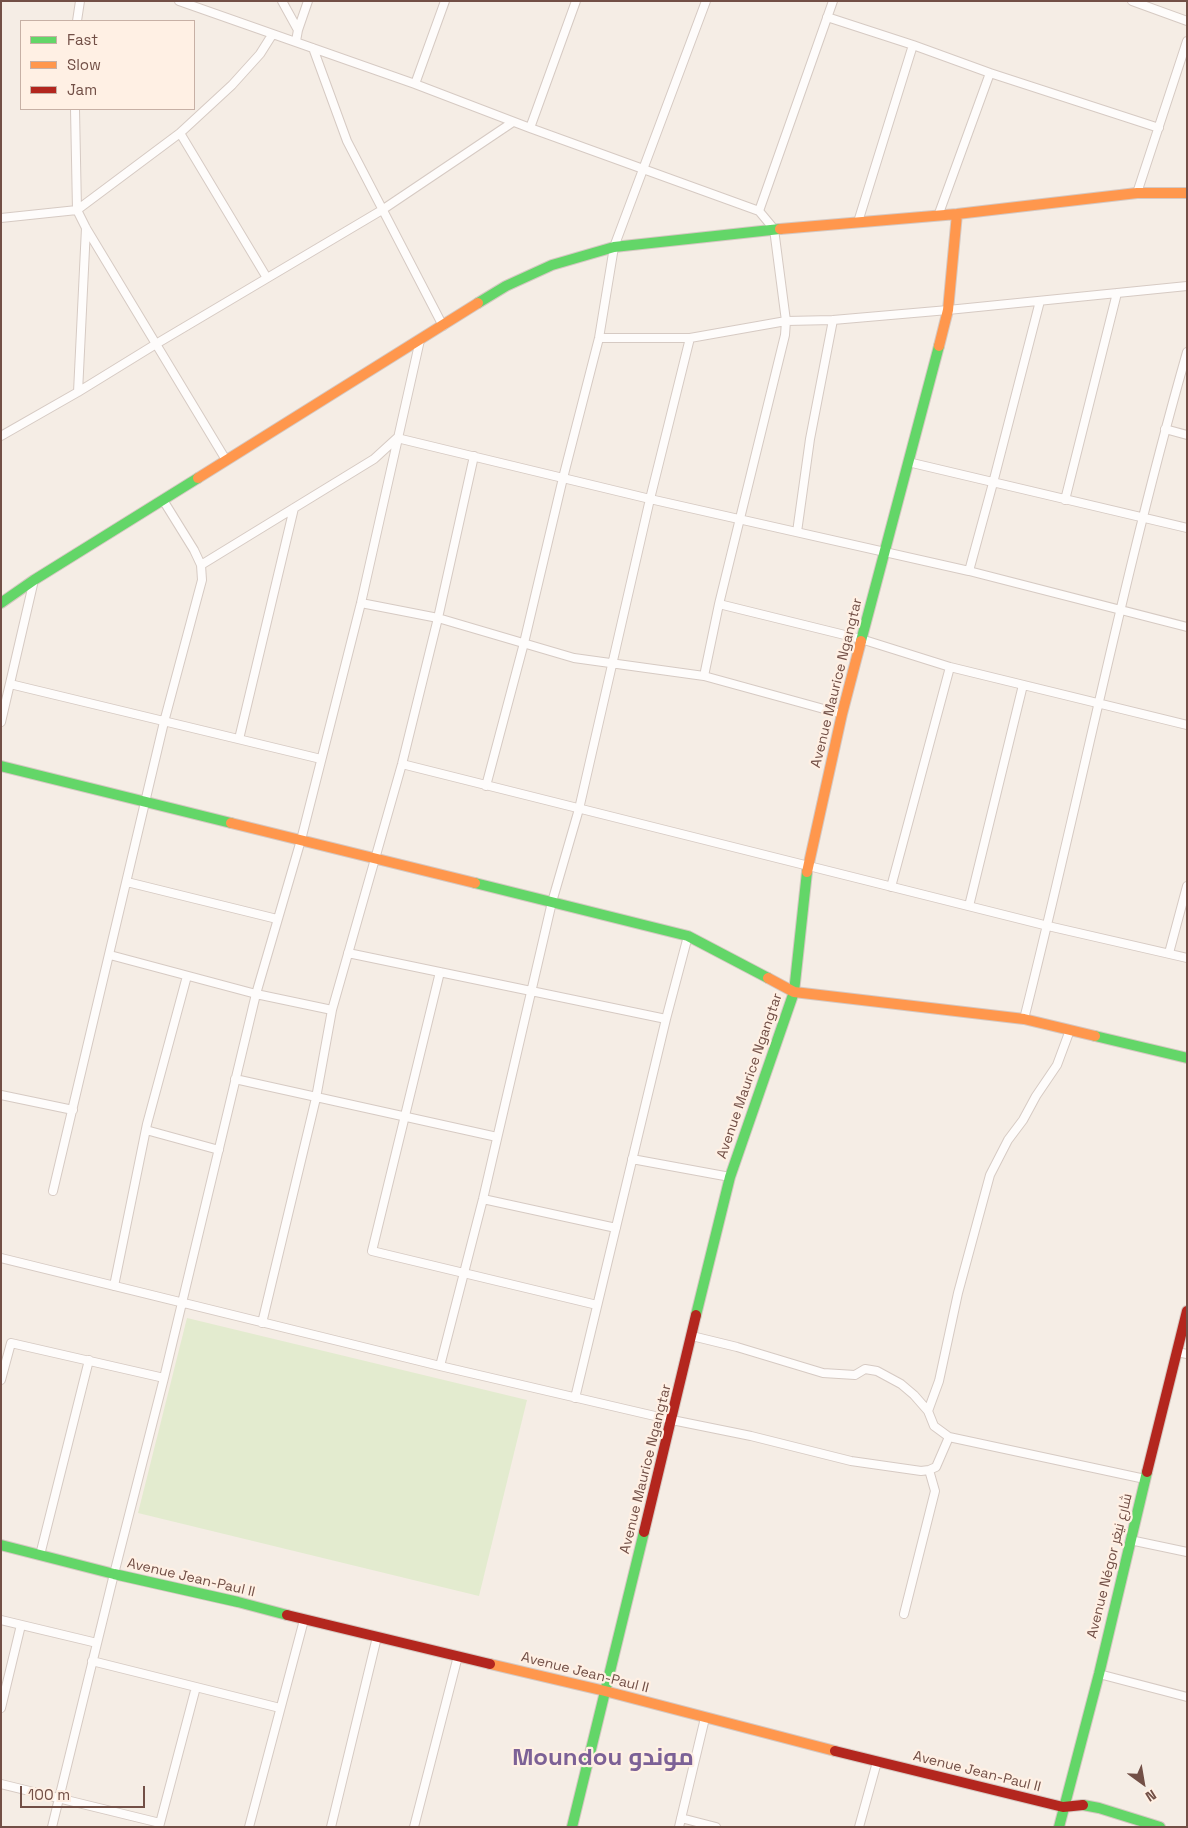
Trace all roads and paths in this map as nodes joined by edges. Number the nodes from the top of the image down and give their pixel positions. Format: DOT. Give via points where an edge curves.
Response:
graph roads {
  1 [pos="80,1"];
  2 [pos="179,1"];
  3 [pos="282,1"];
  4 [pos="308,1"];
  5 [pos="445,1"];
  6 [pos="576,1"];
  7 [pos="706,1"];
  8 [pos="833,1"];
  9 [pos="1132,1"];
  10 [pos="828,17"];
  11 [pos="78,20"];
  12 [pos="1187,21"];
  13 [pos="298,30"];
  14 [pos="272,35"];
  15 [pos="296,41"];
  16 [pos="1187,41"];
  17 [pos="913,45"];
  18 [pos="313,48"];
  19 [pos="990,73"];
  20 [pos="415,84"];
  21 [pos="75,110"];
  22 [pos="513,122"];
  23 [pos="530,128"];
  24 [pos="1159,128"];
  25 [pos="180,133"];
  26 [pos="643,169"];
  27 [pos="1187,193"];
  28 [pos="1137,194"];
  29 [pos="78,210"];
  30 [pos="382,210"];
  31 [pos="759,211"];
  32 [pos="957,214"];
  33 [pos="938,216"];
  34 [pos="1,218"];
  35 [pos="858,222"];
  36 [pos="86,228"];
  37 [pos="774,229"];
  38 [pos="614,246"];
  39 [pos="267,278"];
  40 [pos="1187,286"];
  41 [pos="1117,293"];
  42 [pos="1040,301"];
  43 [pos="948,310"];
  44 [pos="833,320"];
  45 [pos="786,321"];
  46 [pos="443,326"];
  47 [pos="599,338"];
  48 [pos="690,338"];
  49 [pos="420,340"];
  50 [pos="156,344"];
  51 [pos="1187,352"];
  52 [pos="78,392"];
  53 [pos="1165,429"];
  54 [pos="1187,435"];
  55 [pos="1,436"];
  56 [pos="397,438"];
  57 [pos="474,456"];
  58 [pos="226,460"];
  59 [pos="908,462"];
  60 [pos="563,478"];
  61 [pos="993,483"];
  62 [pos="650,499"];
  63 [pos="163,500"];
  64 [pos="1065,500"];
  65 [pos="294,508"];
  66 [pos="1142,518"];
  67 [pos="740,519"];
  68 [pos="1187,528"];
  69 [pos="797,532"];
  70 [pos="885,552"];
  71 [pos="201,565"];
  72 [pos="969,571"];
  73 [pos="34,580"];
  74 [pos="360,602"];
  75 [pos="1,603"];
  76 [pos="718,604"];
  77 [pos="1120,611"];
  78 [pos="438,618"];
  79 [pos="1187,627"];
  80 [pos="861,639"];
  81 [pos="524,643"];
  82 [pos="613,663"];
  83 [pos="950,667"];
  84 [pos="704,676"];
  85 [pos="10,684"];
  86 [pos="1023,686"];
  87 [pos="1098,704"];
  88 [pos="842,714"];
  89 [pos="1,722"];
  90 [pos="164,722"];
  91 [pos="1187,724"];
  92 [pos="239,740"];
  93 [pos="321,759"];
  94 [pos="402,764"];
  95 [pos="1,766"];
  96 [pos="486,786"];
  97 [pos="145,802"];
  98 [pos="579,809"];
  99 [pos="301,840"];
  100 [pos="374,859"];
  101 [pos="808,867"];
  102 [pos="126,882"];
  103 [pos="1187,886"];
  104 [pos="891,887"];
  105 [pos="552,902"];
  106 [pos="968,906"];
  107 [pos="277,919"];
  108 [pos="1048,926"];
  109 [pos="688,936"];
  110 [pos="1168,953"];
  111 [pos="348,954"];
  112 [pos="110,955"];
  113 [pos="1187,958"];
  114 [pos="440,972"];
  115 [pos="187,976"];
  116 [pos="531,990"];
  117 [pos="794,992"];
  118 [pos="256,994"];
  119 [pos="332,1010"];
  120 [pos="666,1019"];
  121 [pos="1024,1019"];
  122 [pos="1070,1030"];
  123 [pos="1187,1058"];
  124 [pos="235,1079"];
  125 [pos="1,1094"];
  126 [pos="316,1098"];
  127 [pos="73,1110"];
  128 [pos="404,1118"];
  129 [pos="146,1130"];
  130 [pos="497,1137"];
  131 [pos="219,1150"];
  132 [pos="632,1159"];
  133 [pos="730,1177"];
  134 [pos="53,1191"];
  135 [pos="483,1199"];
  136 [pos="616,1228"];
  137 [pos="1,1258"];
  138 [pos="464,1273"];
  139 [pos="114,1286"];
  140 [pos="182,1303"];
  141 [pos="597,1305"];
  142 [pos="1187,1311"];
  143 [pos="262,1322"];
  144 [pos="692,1336"];
  145 [pos="1182,1353"];
  146 [pos="89,1360"];
  147 [pos="440,1366"];
  148 [pos="164,1378"];
  149 [pos="1,1380"];
  150 [pos="575,1398"];
  151 [pos="928,1411"];
  152 [pos="672,1420"];
  153 [pos="949,1437"];
  154 [pos="929,1470"];
  155 [pos="1145,1479"];
  156 [pos="1130,1540"];
  157 [pos="1,1546"];
  158 [pos="1187,1552"];
  159 [pos="40,1555"];
  160 [pos="114,1574"];
  161 [pos="904,1614"];
  162 [pos="1,1620"];
  163 [pos="304,1620"];
  164 [pos="21,1625"];
  165 [pos="377,1637"];
  166 [pos="97,1643"];
  167 [pos="458,1656"];
  168 [pos="92,1662"];
  169 [pos="1099,1674"];
  170 [pos="196,1687"];
  171 [pos="604,1691"];
  172 [pos="1187,1697"];
  173 [pos="1,1708"];
  174 [pos="280,1708"];
  175 [pos="706,1718"];
  176 [pos="877,1762"];
  177 [pos="1,1784"];
  178 [pos="59,1799"];
  179 [pos="1063,1807"];
  180 [pos="681,1818"];
  181 [pos="160,1825"];
  182 [pos="52,1827"];
  183 [pos="249,1827"];
  184 [pos="331,1827"];
  185 [pos="414,1827"];
  186 [pos="572,1827"];
  187 [pos="678,1827"];
  188 [pos="716,1827"];
  189 [pos="859,1827"];
  190 [pos="1059,1827"];
  191 [pos="1160,1827"];
  1 -- 11 [label="street"];
  2 -- 14 [label="street"];
  3 -- 13 [label="street"];
  4 -- 13 [label="street"];
  5 -- 20 [label="street"];
  6 -- 23 [label="street"];
  7 -- 26 [label="street"];
  8 -- 10 [label="street"];
  9 -- 12 [label="street"];
  10 -- 17 [label="street"];
  10 -- 31 [label="street"];
  13 -- 15 [label="street"];
  14 -- 15 [label="street"];
  14 -- 25 [label="street" via="232,85"];
  15 -- 18 [label="street"];
  16 -- 24 [label="street"];
  17 -- 19 [label="street"];
  17 -- 35 [label="street"];
  18 -- 20 [label="street"];
  18 -- 30 [label="street" via="346,141"];
  19 -- 24 [label="street"];
  19 -- 33 [label="street"];
  20 -- 22 [label="street"];
  21 -- 29 [label="street"];
  22 -- 23 [label="street"];
  22 -- 30 [label="street"];
  23 -- 26 [label="street"];
  24 -- 28 [label="street"];
  25 -- 29 [label="street"];
  25 -- 39 [label="street"];
  26 -- 31 [label="street"];
  26 -- 38 [label="street"];
  27 -- 28 [label="street"];
  28 -- 32 [label="street"];
  29 -- 34 [label="street"];
  29 -- 36 [label="street"];
  30 -- 39 [label="street"];
  30 -- 46 [label="street"];
  31 -- 37 [label="street"];
  32 -- 33 [label="street"];
  32 -- 43 [label="street, Avenue Maurice Ngangtar"];
  33 -- 35 [label="street"];
  35 -- 37 [label="street"];
  36 -- 50 [label="street"];
  36 -- 52 [label="street"];
  37 -- 38 [label="street"];
  37 -- 45 [label="street"];
  38 -- 46 [label="street" via="532,273"];
  38 -- 47 [label="street"];
  39 -- 50 [label="street"];
  40 -- 41 [label="street"];
  41 -- 42 [label="street"];
  41 -- 64 [label="street"];
  42 -- 43 [label="street"];
  42 -- 61 [label="street"];
  43 -- 44 [label="street"];
  43 -- 59 [label="street, Avenue Maurice Ngangtar"];
  44 -- 45 [label="street"];
  44 -- 69 [label="street" via="810,439"];
  45 -- 48 [label="street"];
  45 -- 67 [label="street" via="778,367"];
  46 -- 49 [label="street"];
  47 -- 48 [label="street"];
  47 -- 60 [label="street"];
  48 -- 62 [label="street"];
  49 -- 56 [label="street"];
  49 -- 58 [label="street"];
  50 -- 52 [label="street"];
  50 -- 58 [label="street"];
  51 -- 53 [label="street"];
  52 -- 55 [label="street"];
  53 -- 54 [label="street"];
  53 -- 66 [label="street"];
  56 -- 57 [label="street"];
  56 -- 65 [label="street" via="374,459"];
  56 -- 74 [label="street"];
  57 -- 60 [label="street"];
  57 -- 78 [label="street"];
  58 -- 63 [label="street"];
  59 -- 61 [label="street"];
  59 -- 70 [label="street, Avenue Maurice Ngangtar"];
  60 -- 62 [label="street"];
  60 -- 81 [label="street"];
  61 -- 64 [label="street"];
  61 -- 72 [label="street"];
  62 -- 67 [label="street"];
  62 -- 82 [label="street"];
  63 -- 71 [label="street"];
  63 -- 73 [label="street"];
  64 -- 66 [label="street"];
  65 -- 71 [label="street"];
  65 -- 92 [label="street"];
  66 -- 68 [label="street"];
  66 -- 77 [label="street"];
  67 -- 69 [label="street"];
  67 -- 76 [label="street"];
  69 -- 70 [label="street"];
  70 -- 72 [label="street"];
  70 -- 80 [label="street, Avenue Maurice Ngangtar"];
  71 -- 90 [label="street" via="202,580"];
  72 -- 77 [label="street"];
  73 -- 75 [label="street"];
  73 -- 85 [label="street"];
  74 -- 78 [label="street"];
  74 -- 93 [label="street"];
  76 -- 80 [label="street"];
  76 -- 84 [label="street"];
  77 -- 79 [label="street"];
  77 -- 87 [label="street"];
  78 -- 81 [label="street"];
  78 -- 94 [label="street"];
  80 -- 83 [label="street"];
  80 -- 88 [label="street, Avenue Maurice Ngangtar"];
  81 -- 82 [label="street" via="574,658"];
  81 -- 96 [label="street"];
  82 -- 84 [label="street"];
  82 -- 98 [label="street"];
  83 -- 86 [label="street"];
  83 -- 104 [label="street"];
  84 -- 88 [label="street"];
  85 -- 89 [label="street"];
  85 -- 90 [label="street"];
  86 -- 87 [label="street"];
  86 -- 106 [label="street"];
  87 -- 91 [label="street"];
  87 -- 108 [label="street"];
  88 -- 101 [label="street, Avenue Maurice Ngangtar"];
  90 -- 92 [label="street"];
  90 -- 97 [label="street"];
  92 -- 93 [label="street"];
  93 -- 99 [label="street"];
  94 -- 96 [label="street"];
  94 -- 100 [label="street"];
  95 -- 97 [label="street"];
  96 -- 98 [label="street"];
  97 -- 99 [label="street"];
  97 -- 102 [label="street"];
  98 -- 101 [label="street"];
  98 -- 105 [label="street"];
  99 -- 100 [label="street"];
  99 -- 107 [label="street"];
  100 -- 105 [label="street"];
  100 -- 111 [label="street"];
  101 -- 104 [label="street"];
  101 -- 117 [label="street, Avenue Maurice Ngangtar"];
  102 -- 107 [label="street"];
  102 -- 112 [label="street"];
  103 -- 110 [label="street"];
  104 -- 106 [label="street"];
  105 -- 109 [label="street"];
  105 -- 116 [label="street"];
  106 -- 108 [label="street"];
  107 -- 118 [label="street"];
  108 -- 110 [label="street"];
  108 -- 121 [label="street"];
  109 -- 117 [label="street"];
  109 -- 120 [label="street"];
  110 -- 113 [label="street"];
  111 -- 114 [label="street"];
  111 -- 119 [label="street"];
  112 -- 115 [label="street"];
  112 -- 127 [label="street"];
  114 -- 116 [label="street"];
  114 -- 128 [label="street"];
  115 -- 118 [label="street"];
  115 -- 129 [label="street"];
  116 -- 120 [label="street"];
  116 -- 130 [label="street"];
  117 -- 121 [label="street"];
  117 -- 133 [label="street, Avenue Maurice Ngangtar"];
  118 -- 119 [label="street"];
  118 -- 124 [label="street"];
  119 -- 126 [label="street"];
  120 -- 132 [label="street"];
  121 -- 122 [label="street"];
  122 -- 123 [label="street"];
  122 -- 151 [label="street" via="1057,1065 1008,1140 990,1175 958,1293 939,1381"];
  124 -- 126 [label="street"];
  124 -- 131 [label="street"];
  125 -- 127 [label="street"];
  126 -- 128 [label="street"];
  126 -- 143 [label="street"];
  127 -- 134 [label="street"];
  128 -- 130 [label="street"];
  128 -- 138 [label="street" via="372,1250"];
  129 -- 131 [label="street"];
  129 -- 139 [label="street"];
  130 -- 135 [label="street"];
  131 -- 140 [label="street"];
  132 -- 133 [label="street"];
  132 -- 136 [label="street"];
  133 -- 144 [label="street, Avenue Maurice Ngangtar"];
  135 -- 136 [label="street"];
  135 -- 138 [label="street"];
  136 -- 141 [label="street"];
  137 -- 139 [label="street"];
  138 -- 141 [label="street"];
  138 -- 147 [label="street"];
  139 -- 140 [label="street"];
  140 -- 143 [label="street"];
  140 -- 148 [label="street"];
  141 -- 150 [label="street"];
  142 -- 145 [label="street, Avenue Négor شارع نيغر"];
  143 -- 147 [label="street"];
  144 -- 151 [label="street" via="822,1373 855,1375 865,1370 877,1371 901,1384"];
  144 -- 152 [label="street, Avenue Maurice Ngangtar"];
  145 -- 155 [label="street, Avenue Négor شارع نيغر"];
  146 -- 148 [label="street"];
  146 -- 149 [label="street" via="11,1343"];
  146 -- 159 [label="street"];
  147 -- 150 [label="street"];
  148 -- 160 [label="street"];
  150 -- 152 [label="street"];
  151 -- 153 [label="street" via="934,1426"];
  152 -- 154 [label="street" via="851,1461"];
  152 -- 171 [label="street, Avenue Maurice Ngangtar"];
  153 -- 154 [label="street" via="936,1467"];
  153 -- 155 [label="street"];
  154 -- 161 [label="street" via="934,1491"];
  155 -- 156 [label="street, Avenue Négor شارع نيغر"];
  156 -- 158 [label="street"];
  156 -- 169 [label="street, Avenue Négor شارع نيغر"];
  157 -- 159 [label="street, Avenue Jean-Paul II"];
  159 -- 160 [label="street, Avenue Jean-Paul II"];
  160 -- 163 [label="street, Avenue Jean-Paul II"];
  160 -- 166 [label="street"];
  162 -- 164 [label="street"];
  163 -- 165 [label="street, Avenue Jean-Paul II"];
  163 -- 174 [label="street"];
  164 -- 166 [label="street"];
  164 -- 173 [label="street"];
  165 -- 167 [label="street, Avenue Jean-Paul II"];
  165 -- 184 [label="street"];
  166 -- 168 [label="street"];
  167 -- 171 [label="street, Avenue Jean-Paul II"];
  167 -- 185 [label="street"];
  168 -- 170 [label="street"];
  168 -- 178 [label="street"];
  169 -- 172 [label="street"];
  169 -- 179 [label="street, Avenue Négor شارع نيغر"];
  170 -- 174 [label="street"];
  170 -- 181 [label="street"];
  171 -- 175 [label="street, Avenue Jean-Paul II"];
  171 -- 186 [label="street, Avenue Maurice Ngangtar"];
  174 -- 183 [label="street"];
  175 -- 176 [label="street, Avenue Jean-Paul II"];
  175 -- 180 [label="street"];
  176 -- 179 [label="street, Avenue Jean-Paul II"];
  176 -- 189 [label="street"];
  177 -- 178 [label="street"];
  178 -- 181 [label="street"];
  178 -- 182 [label="street"];
  179 -- 190 [label="street, Avenue Négor شارع نيغر"];
  179 -- 191 [label="street, Avenue Jean-Paul II" via="1083,1805 1099,1808"];
  180 -- 187 [label="street"];
  180 -- 188 [label="street"];
}
